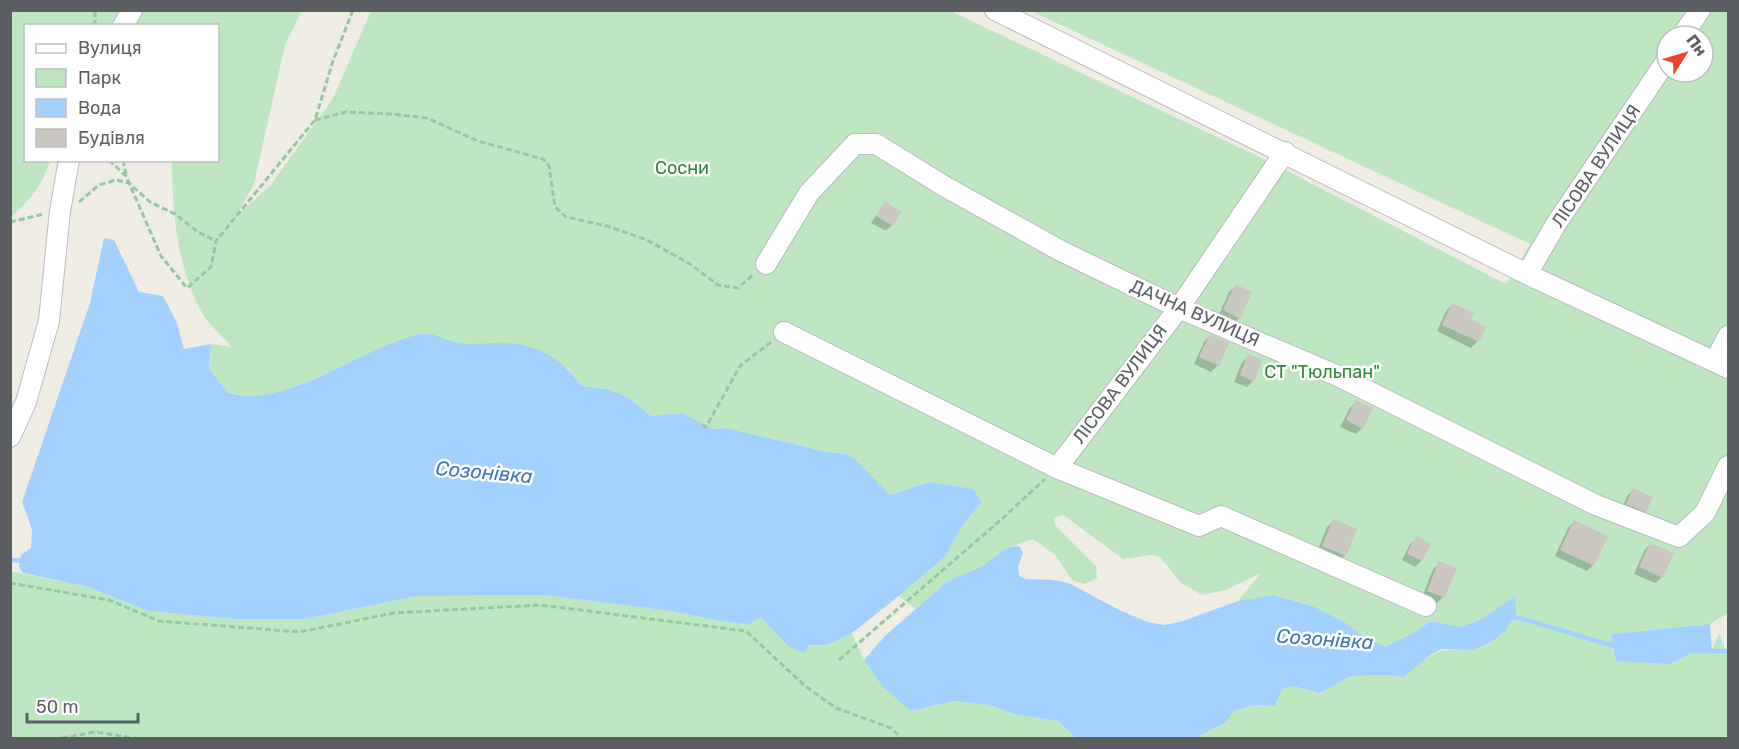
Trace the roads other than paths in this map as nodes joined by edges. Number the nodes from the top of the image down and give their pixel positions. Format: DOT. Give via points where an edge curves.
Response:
graph roads {
  1 [pos="132,10"];
  2 [pos="995,10"];
  3 [pos="1700,10"];
  4 [pos="124,24"];
  5 [pos="1690,24"];
  6 [pos="1655,78"];
  7 [pos="1285,152"];
  8 [pos="69,162"];
  9 [pos="766,264"];
  10 [pos="1527,274"];
  11 [pos="1179,308"];
  12 [pos="784,332"];
  13 [pos="1728,336"];
  14 [pos="1722,364"];
  15 [pos="10,437"];
  16 [pos="1728,466"];
  17 [pos="1057,468"];
  18 [pos="1426,606"];
  1 -- 4 [label="street"];
  2 -- 7 [label="street"];
  3 -- 5 [label="street"];
  6 -- 10 [label="street, ЛІСОВА ВУЛИЦЯ" via="1556,224"];
  7 -- 10 [label="street"];
  7 -- 11 [label="street, ЛІСОВА ВУЛИЦЯ"];
  8 -- 15 [label="street" via="49,321 26,402"];
  9 -- 11 [label="street, ДАЧНА ВУЛИЦЯ" via="809,193 855,144 876,144 1061,251"];
  10 -- 14 [label="street"];
  11 -- 16 [label="street, ДАЧНА ВУЛИЦЯ" via="1338,376 1596,505 1678,537 1705,513"];
  11 -- 17 [label="street, ЛІСОВА ВУЛИЦЯ"];
  12 -- 17 [label="street"];
  13 -- 14 [label="street"];
  17 -- 18 [label="street" via="1199,526 1221,516"];
}
